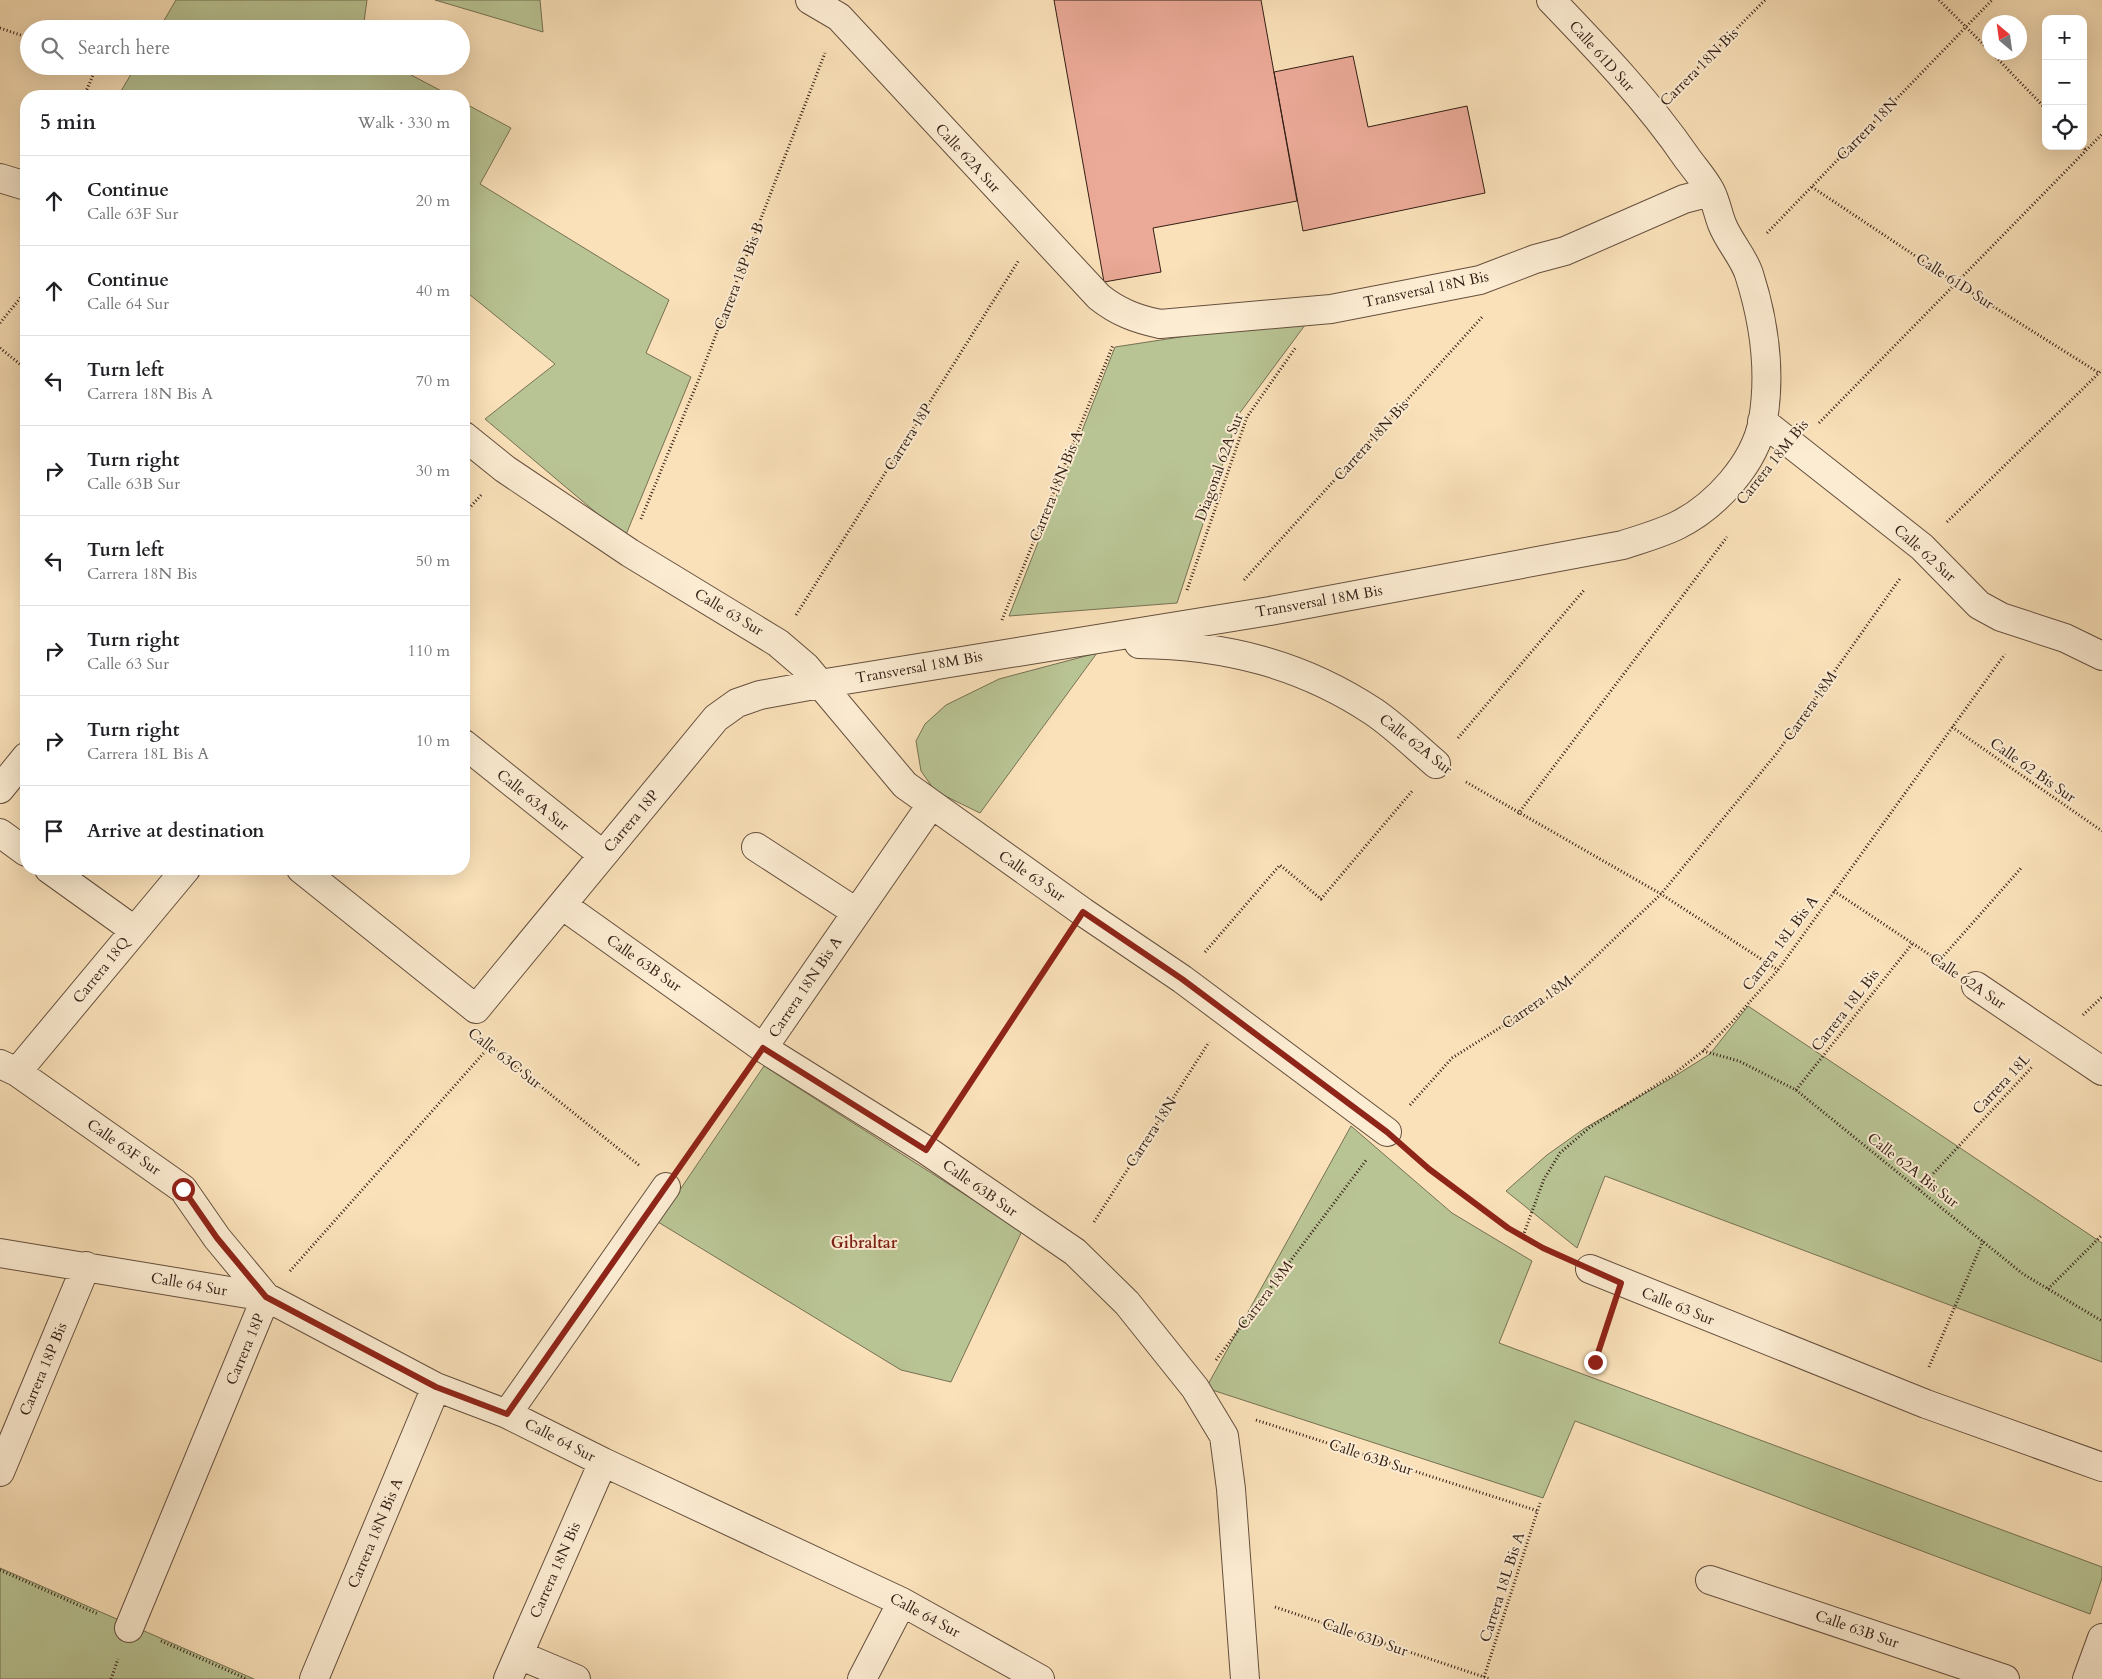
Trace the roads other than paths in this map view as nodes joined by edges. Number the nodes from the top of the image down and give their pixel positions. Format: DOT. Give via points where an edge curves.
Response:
graph roads {
  1 [pos="810,0"];
  2 [pos="1551,0"];
  3 [pos="843,9"];
  4 [pos="0,178"];
  5 [pos="20,184"];
  6 [pos="1711,192"];
  7 [pos="1742,259"];
  8 [pos="1127,315"];
  9 [pos="1762,421"];
  10 [pos="470,441"];
  11 [pos="1074,643"];
  12 [pos="2102,656"];
  13 [pos="820,684"];
  14 [pos="470,749"];
  15 [pos="20,764"];
  16 [pos="1436,764"];
  17 [pos="0,789"];
  18 [pos="931,805"];
  19 [pos="0,833"];
  20 [pos="756,847"];
  21 [pos="20,848"];
  22 [pos="603,855"];
  23 [pos="57,875"];
  24 [pos="181,875"];
  25 [pos="308,875"];
  26 [pos="562,905"];
  27 [pos="856,912"];
  28 [pos="134,930"];
  29 [pos="1976,986"];
  30 [pos="476,1009"];
  31 [pos="763,1048"];
  32 [pos="8,1068"];
  33 [pos="2102,1072"];
  34 [pos="1387,1132"];
  35 [pos="666,1187"];
  36 [pos="0,1253"];
  37 [pos="86,1266"];
  38 [pos="1590,1269"];
  39 [pos="266,1297"];
  40 [pos="436,1387"];
  41 [pos="507,1414"];
  42 [pos="603,1462"];
  43 [pos="2102,1467"];
  44 [pos="0,1472"];
  45 [pos="1710,1580"];
  46 [pos="902,1602"];
  47 [pos="129,1628"];
  48 [pos="2102,1638"];
  49 [pos="513,1667"];
  50 [pos="314,1679"];
  51 [pos="576,1679"];
  52 [pos="862,1679"];
  53 [pos="1040,1679"];
  54 [pos="1245,1679"];
  55 [pos="2005,1679"];
  56 [pos="2087,1679"];
  1 -- 3 [label="street, Calle 62A Sur"];
  2 -- 6 [label="street, Calle 61D Sur" via="1653,113"];
  3 -- 8 [label="street, Calle 62A Sur" via="1036,231 1099,296"];
  4 -- 5 [label="street"];
  6 -- 7 [label="street, Calle 61D Sur" via="1722,224"];
  6 -- 8 [label="street, Transversal 18N Bis" via="1684,199 1565,250 1480,280 1331,309 1160,324"];
  7 -- 9 [label="street, Transversal 18M Bis" via="1764,337 1766,365"];
  9 -- 11 [label="street, Transversal 18M Bis" via="1754,444 1723,491 1678,525 1652,536 1623,545"];
  9 -- 12 [label="street, Calle 62 Sur" via="1922,547 1979,605 2001,617 2064,638"];
  10 -- 13 [label="street, Calle 63 Sur" via="505,469 630,553 778,643"];
  11 -- 13 [label="street, Transversal 18M Bis"];
  11 -- 16 [label="street, Calle 62A Sur" via="1156,644 1221,650 1268,661 1308,676 1375,712"];
  13 -- 18 [label="street, Calle 63 Sur" via="904,785"];
  13 -- 22 [label="street, Carrera 18P" via="760,695 737,703 716,718"];
  14 -- 22 [label="street, Calle 63A Sur"];
  15 -- 17 [label="street"];
  18 -- 27 [label="street, Carrera 18N Bis A"];
  18 -- 34 [label="street, Calle 63 Sur" via="1182,979"];
  19 -- 21 [label="street"];
  20 -- 27 [label="street"];
  22 -- 26 [label="street, Carrera 18P"];
  23 -- 28 [label="street"];
  24 -- 28 [label="street, Carrera 18Q"];
  25 -- 30 [label="street, Calle 63C Sur"];
  26 -- 30 [label="street, Carrera 18P"];
  26 -- 31 [label="street, Calle 63B Sur"];
  27 -- 31 [label="street, Carrera 18N Bis A"];
  28 -- 32 [label="street, Carrera 18Q"];
  29 -- 33 [label="street, Calle 62A Sur"];
  31 -- 54 [label="street, Calle 63B Sur" via="926,1150 1075,1252 1127,1302 1199,1396 1224,1436"];
  32 -- 39 [label="street, Calle 63F Sur" via="183,1189 217,1238"];
  35 -- 41 [label="street"];
  36 -- 37 [label="street, Calle 64 Sur"];
  37 -- 39 [label="street, Calle 64 Sur"];
  37 -- 44 [label="street, Carrera 18P Bis"];
  38 -- 43 [label="street, Calle 63 Sur" via="1916,1400"];
  39 -- 40 [label="street, Calle 64 Sur"];
  39 -- 47 [label="street, Carrera 18P"];
  40 -- 41 [label="street, Calle 64 Sur"];
  40 -- 50 [label="street, Carrera 18N Bis A"];
  41 -- 42 [label="street, Calle 64 Sur"];
  42 -- 46 [label="street, Calle 64 Sur"];
  42 -- 49 [label="street, Carrera 18N Bis"];
  45 -- 55 [label="street, Calle 63B Sur"];
  46 -- 52 [label="street"];
  46 -- 53 [label="street, Calle 64 Sur"];
  48 -- 56 [label="street"];
  49 -- 51 [label="street"];
}
